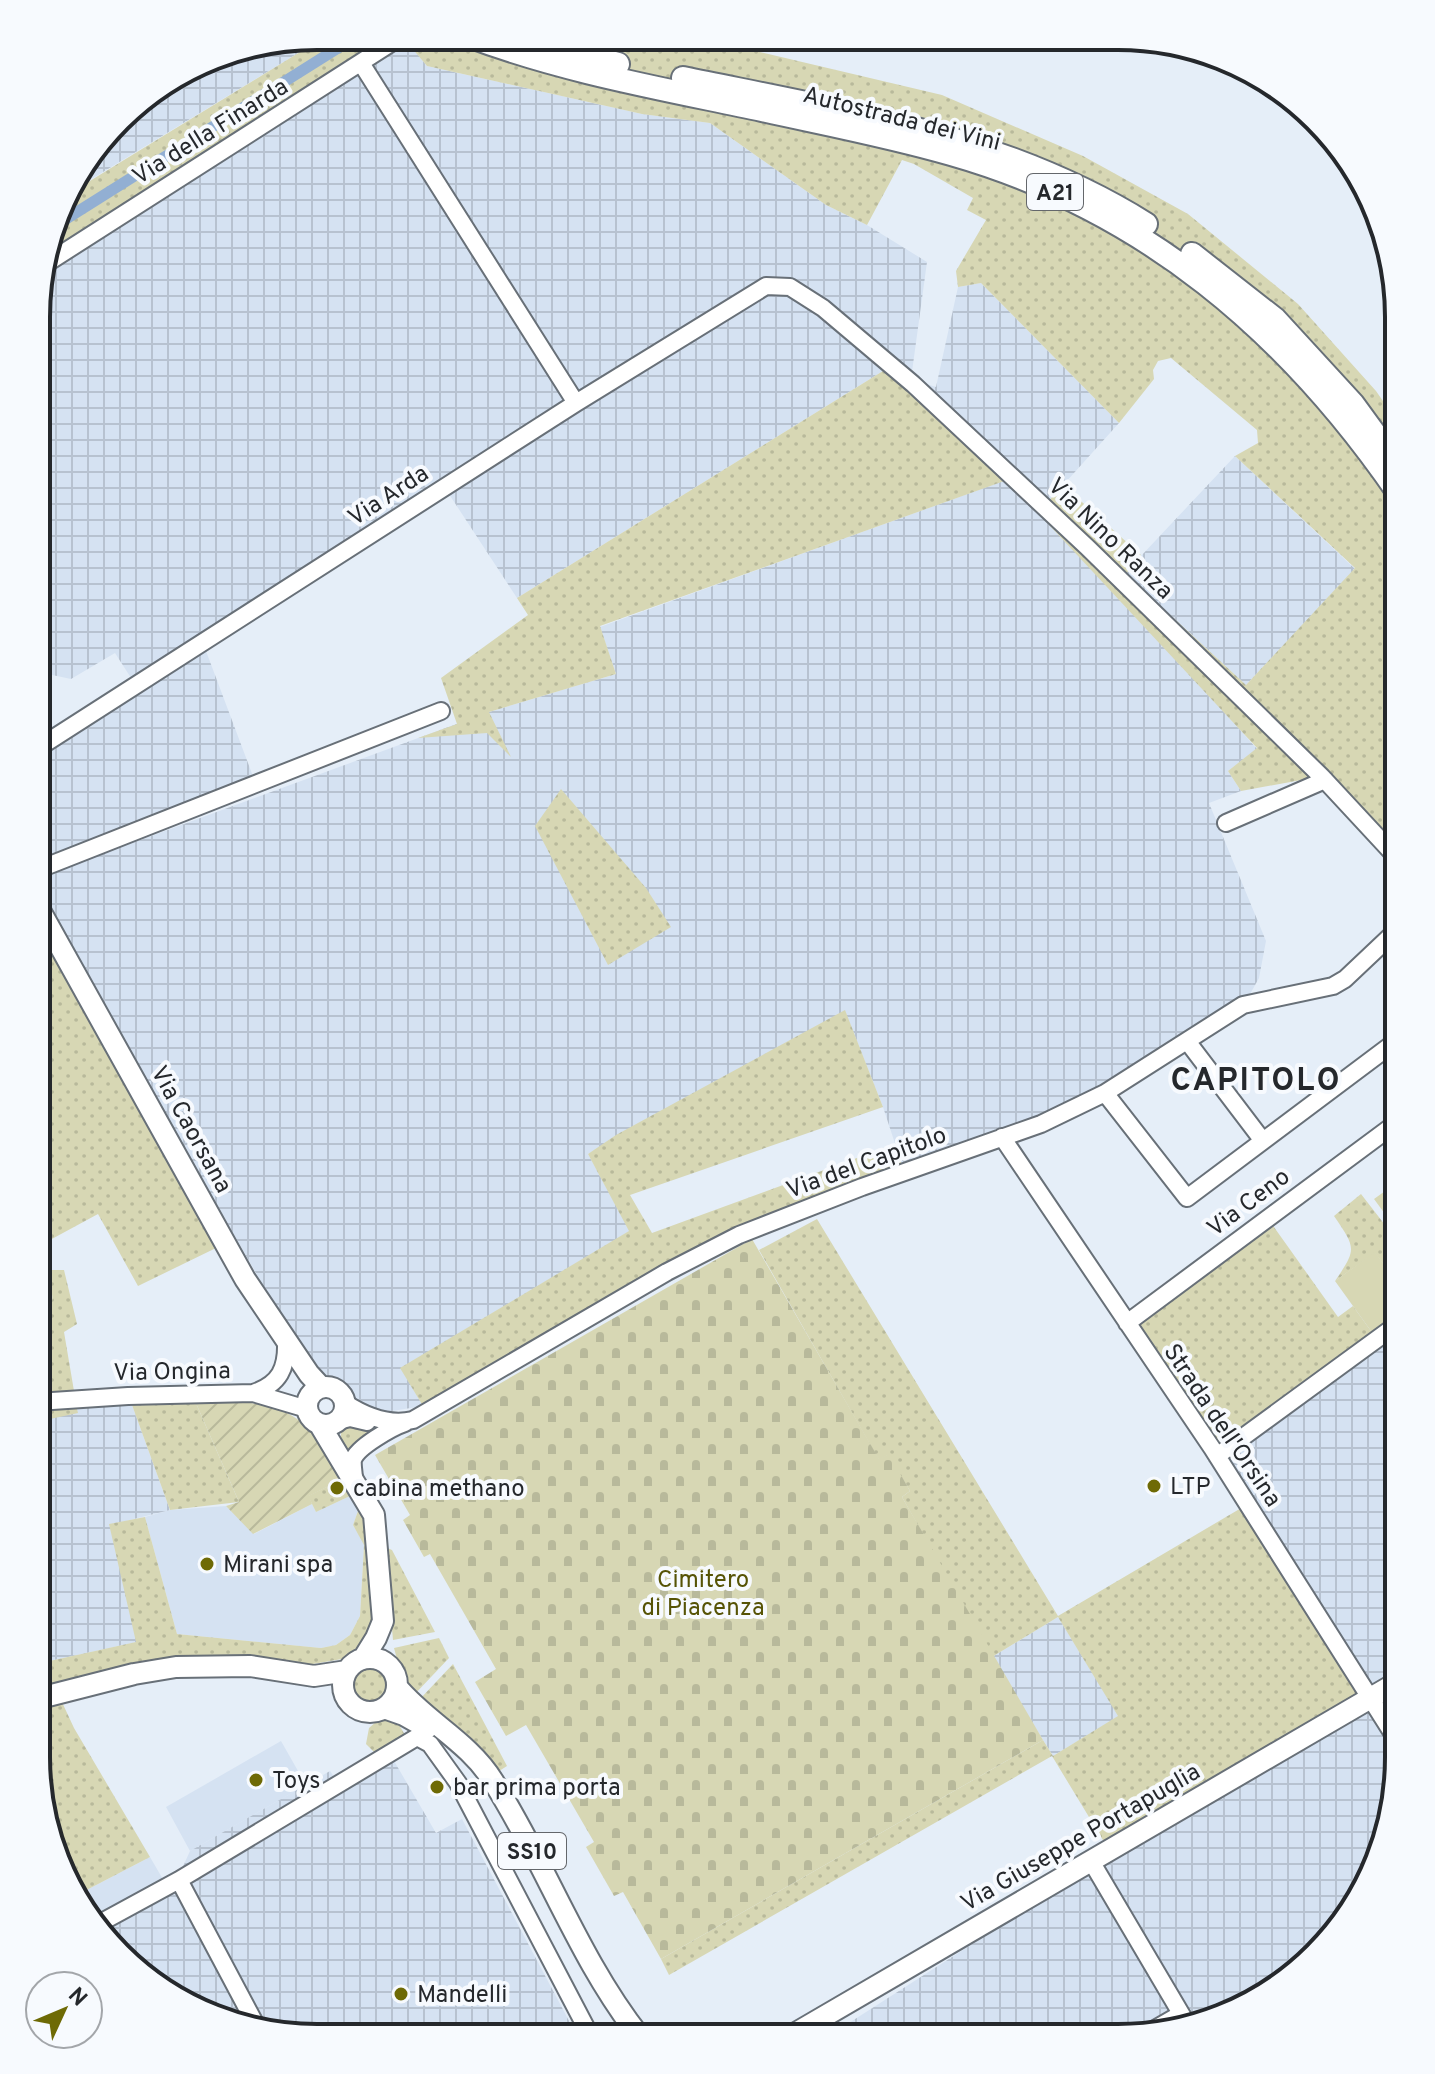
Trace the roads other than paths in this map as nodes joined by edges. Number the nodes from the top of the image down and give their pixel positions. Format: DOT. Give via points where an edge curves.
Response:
graph roads {
  1 [pos="379,51"];
  2 [pos="511,51"];
  3 [pos="553,51"];
  4 [pos="361,63"];
  5 [pos="612,71"];
  6 [pos="57,257"];
  7 [pos="766,286"];
  8 [pos="576,403"];
  9 [pos="1385,448"];
  10 [pos="1385,475"];
  11 [pos="441,711"];
  12 [pos="50,740"];
  13 [pos="1325,780"];
  14 [pos="1226,823"];
  15 [pos="1385,844"];
  16 [pos="50,865"];
  17 [pos="50,928"];
  18 [pos="1385,942"];
  19 [pos="1187,1041"];
  20 [pos="1384,1050"];
  21 [pos="1105,1093"];
  22 [pos="1384,1132"];
  23 [pos="1002,1137"];
  24 [pos="1263,1141"];
  25 [pos="1127,1323"];
  26 [pos="1384,1334"];
  27 [pos="286,1341"];
  28 [pos="253,1393"];
  29 [pos="50,1401"];
  30 [pos="322,1405"];
  31 [pos="400,1423"];
  32 [pos="1217,1456"];
  33 [pos="350,1473"];
  34 [pos="383,1621"];
  35 [pos="355,1665"];
  36 [pos="314,1676"];
  37 [pos="396,1680"];
  38 [pos="50,1695"];
  39 [pos="1384,1695"];
  40 [pos="346,1697"];
  41 [pos="1384,1701"];
  42 [pos="1375,1703"];
  43 [pos="384,1708"];
  44 [pos="1384,1718"];
  45 [pos="1094,1866"];
  46 [pos="179,1880"];
  47 [pos="105,1920"];
  48 [pos="251,2016"];
  49 [pos="1183,2016"];
  50 [pos="584,2024"];
  51 [pos="618,2024"];
  52 [pos="631,2024"];
  53 [pos="812,2024"];
  54 [pos="835,2024"];
  1 -- 4 [label="street, Via della Finarda"];
  2 -- 5 [label="highway, Autostrada dei Vini / A21" via="541,61"];
  3 -- 5 [label="highway, Autostrada dei Vini / A21"];
  4 -- 6 [label="street, Via della Finarda"];
  4 -- 8 [label="street"];
  5 -- 9 [label="highway, Autostrada dei Vini / A21" via="907,125 1069,180 1180,245 1275,319 1353,404"];
  5 -- 10 [label="highway, Autostrada dei Vini / A21" via="938,150 1063,195 1175,260 1263,331 1341,415"];
  7 -- 8 [label="street, Via Arda"];
  7 -- 13 [label="street, Via Nino Ranza" via="790,287 823,308 913,384"];
  8 -- 12 [label="street, Via Arda"];
  11 -- 16 [label="street"];
  13 -- 14 [label="street"];
  13 -- 15 [label="street, Via Nino Ranza"];
  17 -- 27 [label="main road, Via Caorsana" via="245,1279"];
  18 -- 19 [label="street, Via del Capitolo" via="1333,986 1243,1005"];
  19 -- 21 [label="street, Via del Capitolo"];
  19 -- 24 [label="street"];
  20 -- 24 [label="street"];
  21 -- 23 [label="street, Via del Capitolo"];
  21 -- 24 [label="street" via="1187,1198"];
  22 -- 25 [label="street, Via Ceno"];
  23 -- 25 [label="street, Strada dell'Orsina"];
  23 -- 31 [label="street, Via del Capitolo" via="739,1235"];
  25 -- 32 [label="street, Strada dell'Orsina"];
  26 -- 32 [label="street"];
  27 -- 28 [label="street" via="282,1373 266,1389"];
  27 -- 30 [label="main road, Via Caorsana"];
  28 -- 29 [label="street, Via Ongina"];
  28 -- 30 [label="street, Via Ongina"];
  30 -- 31 [label="street, Via Ongina" via="350,1418"];
  30 -- 33 [label="main road, Via Caorsana"];
  31 -- 33 [label="street, Via del Capitolo" via="355,1456"];
  32 -- 42 [label="street, Strada dell'Orsina"];
  33 -- 34 [label="main road" via="374,1515"];
  34 -- 35 [label="main road"];
  34 -- 37 [label="main road"];
  35 -- 36 [label="main road"];
  35 -- 37 [label="main road, SS10" via="378,1659 391,1667"];
  35 -- 40 [label="main road" via="343,1688"];
  36 -- 38 [label="main road" via="216,1664 134,1674"];
  36 -- 40 [label="main road, SS10"];
  37 -- 43 [label="main road" via="391,1702"];
  37 -- 52 [label="main road, SS10" via="412,1704 464,1746 492,1779"];
  39 -- 42 [label="main road, Via Giuseppe Portapuglia"];
  40 -- 43 [label="main road, SS10" via="368,1712"];
  41 -- 42 [label="main road, Via Giuseppe Portapuglia"];
  42 -- 44 [label="street, Strada dell'Orsina"];
  42 -- 45 [label="main road, Via Giuseppe Portapuglia"];
  43 -- 51 [label="main road, SS10" via="432,1731 484,1784"];
  45 -- 49 [label="street"];
  45 -- 53 [label="main road, Via Giuseppe Portapuglia"];
  45 -- 54 [label="main road, Via Giuseppe Portapuglia"];
  46 -- 47 [label="street"];
  46 -- 48 [label="street"];
  46 -- 50 [label="street" via="417,1737 430,1744 458,1783"];
}
